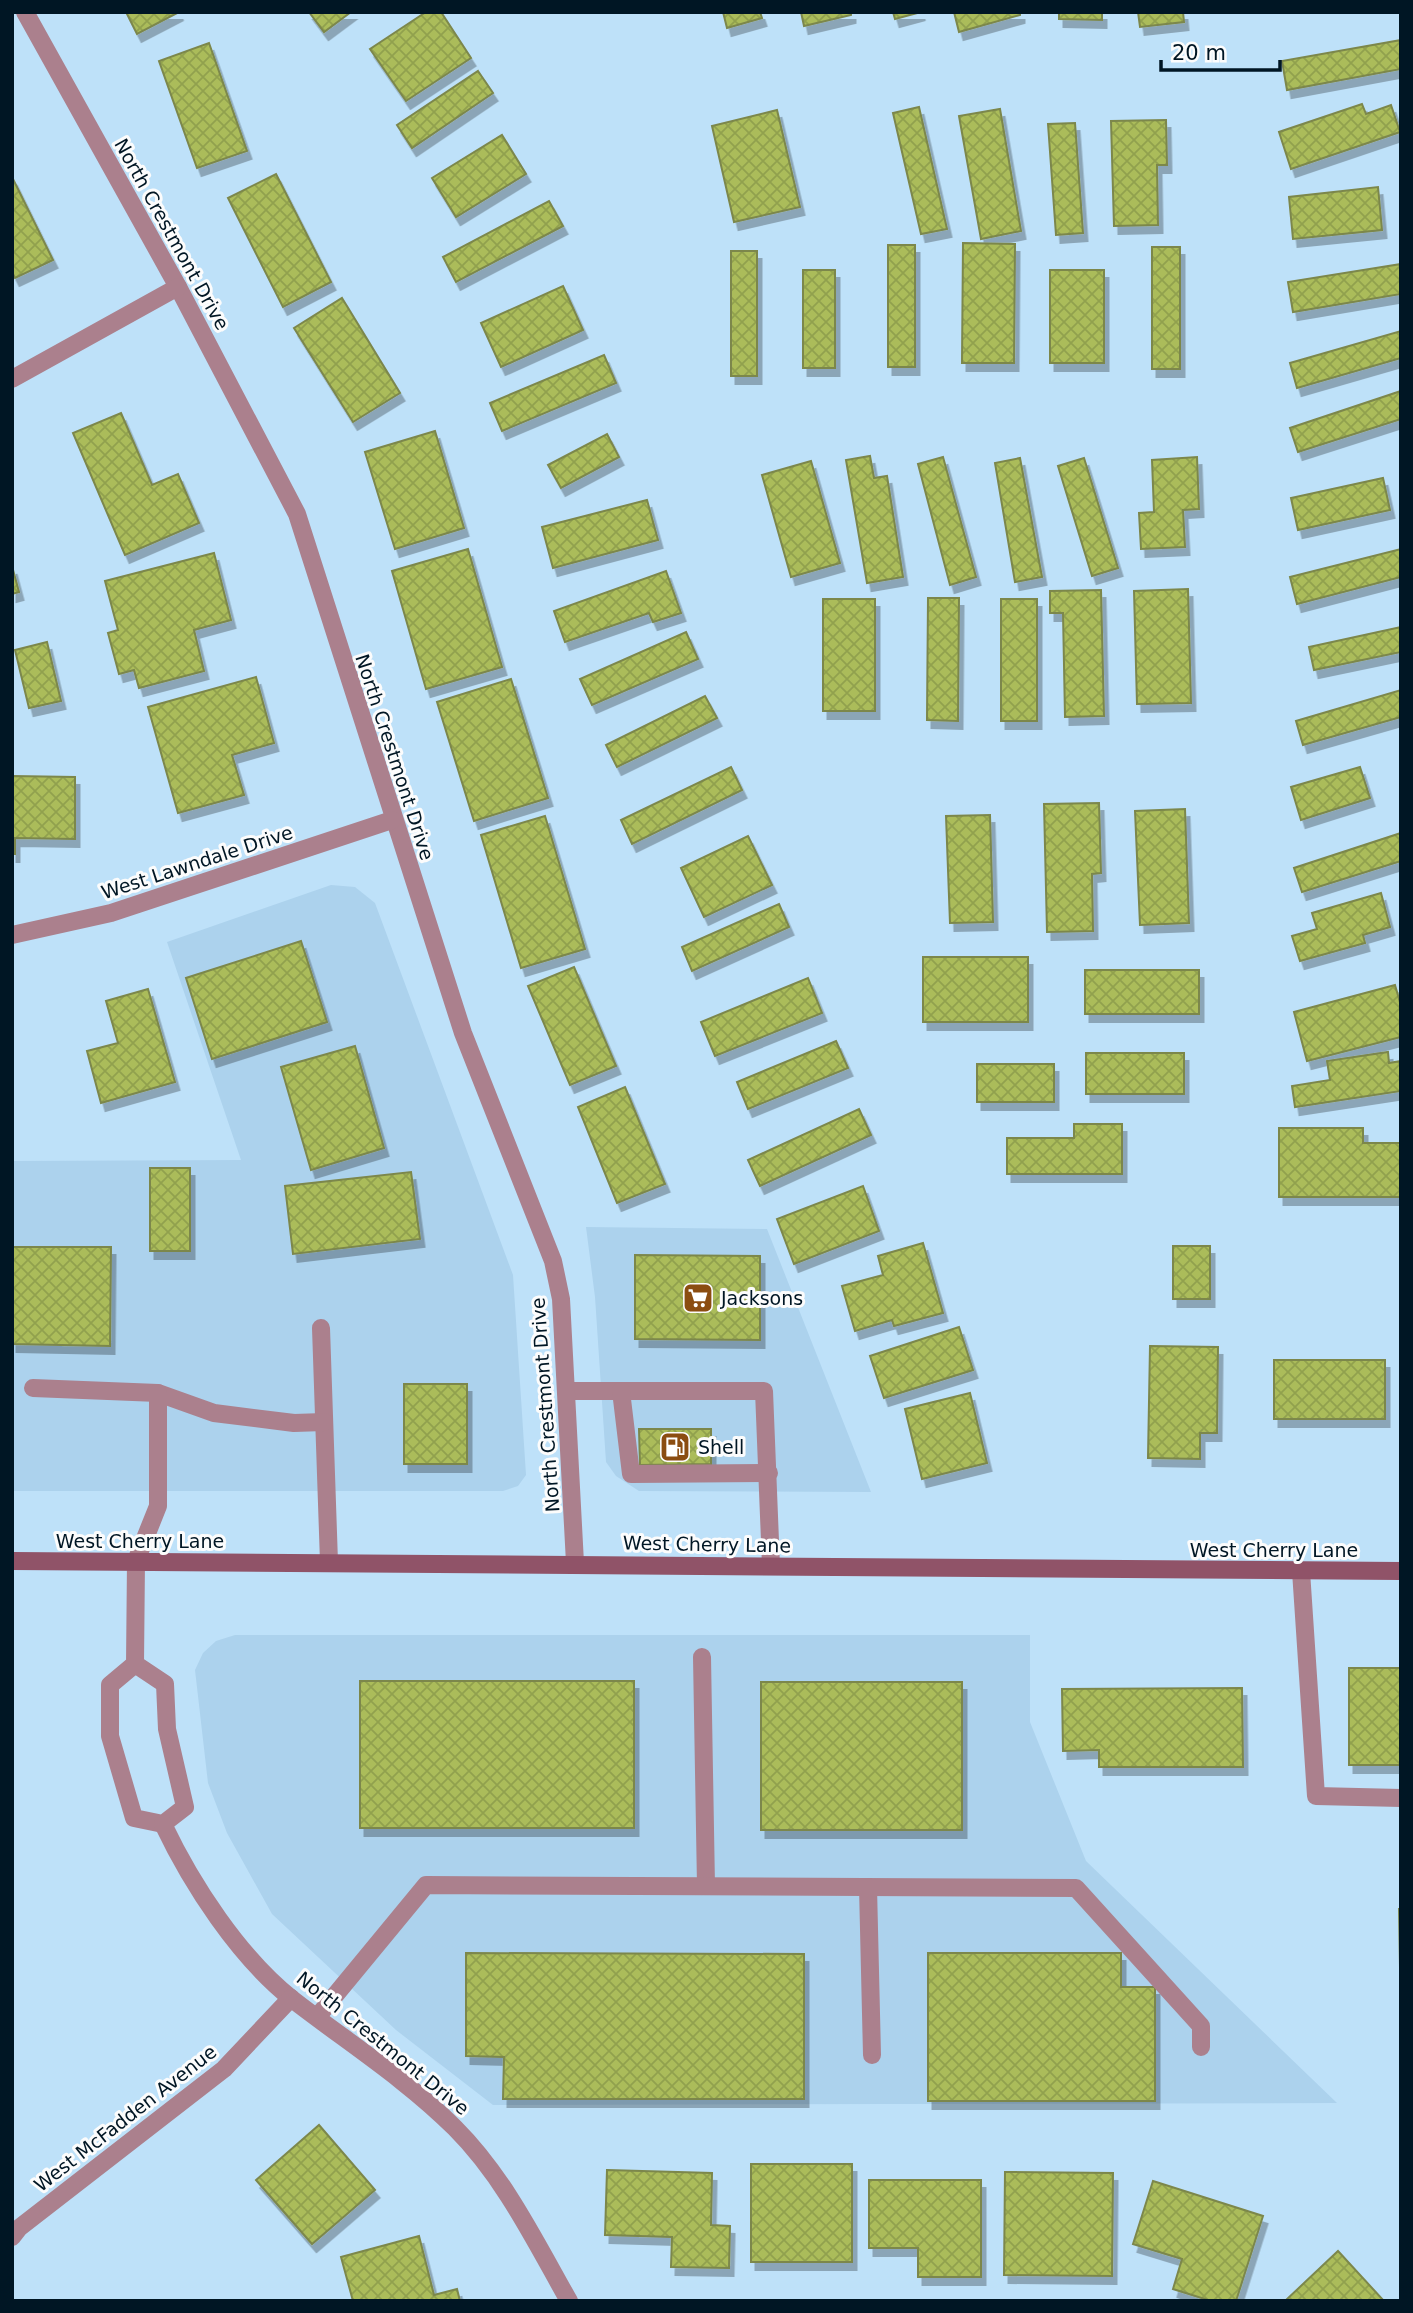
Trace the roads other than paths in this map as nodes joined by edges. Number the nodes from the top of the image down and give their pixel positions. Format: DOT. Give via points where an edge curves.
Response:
graph roads {
  1 [pos="24,12"];
  2 [pos="178,287"];
  3 [pos="12,379"];
  4 [pos="392,820"];
  5 [pos="12,934"];
  6 [pos="321,1328"];
  7 [pos="33,1388"];
  8 [pos="566,1391"];
  9 [pos="621,1391"];
  10 [pos="158,1393"];
  11 [pos="324,1422"];
  12 [pos="769,1473"];
  13 [pos="12,1561"];
  14 [pos="136,1562"];
  15 [pos="329,1562"];
  16 [pos="575,1563"];
  17 [pos="771,1566"];
  18 [pos="1301,1571"];
  19 [pos="1401,1571"];
  20 [pos="702,1657"];
  21 [pos="135,1664"];
  22 [pos="1401,1798"];
  23 [pos="163,1825"];
  24 [pos="706,1886"];
  25 [pos="868,1887"];
  26 [pos="291,1998"];
  27 [pos="318,2016"];
  28 [pos="1201,2047"];
  29 [pos="872,2055"];
  30 [pos="12,2237"];
  31 [pos="569,2301"];
  1 -- 2 [label="street, North Crestmont Drive"];
  2 -- 3 [label="street"];
  2 -- 4 [label="street, North Crestmont Drive" via="297,514"];
  4 -- 5 [label="street, West Lawndale Drive" via="111,913"];
  4 -- 8 [label="street, North Crestmont Drive" via="463,1033 553,1261 561,1298"];
  6 -- 11 [label="street"];
  7 -- 10 [label="street"];
  8 -- 9 [label="street"];
  8 -- 16 [label="street, North Crestmont Drive"];
  9 -- 12 [label="street" via="631,1475"];
  9 -- 12 [label="street" via="764,1391"];
  10 -- 11 [label="street" via="214,1413"];
  10 -- 14 [label="street" via="158,1506"];
  11 -- 15 [label="street"];
  12 -- 17 [label="street"];
  13 -- 14 [label="main road, West Cherry Lane"];
  14 -- 15 [label="main road, West Cherry Lane"];
  14 -- 21 [label="street"];
  15 -- 16 [label="main road, West Cherry Lane"];
  16 -- 17 [label="main road, West Cherry Lane"];
  17 -- 18 [label="main road, West Cherry Lane"];
  18 -- 19 [label="main road, West Cherry Lane"];
  18 -- 22 [label="street" via="1316,1796"];
  20 -- 24 [label="street"];
  21 -- 23 [label="street" via="165,1684 167,1729 185,1807"];
  21 -- 23 [label="street" via="110,1685 110,1736 134,1818"];
  23 -- 26 [label="street, North Crestmont Drive" via="182,1864 237,1942"];
  24 -- 25 [label="street"];
  24 -- 27 [label="street" via="426,1885"];
  25 -- 28 [label="street" via="1076,1888 1201,2026"];
  25 -- 29 [label="street"];
  26 -- 27 [label="street, North Crestmont Drive"];
  26 -- 30 [label="street, West McFadden Avenue" via="224,2069"];
  27 -- 31 [label="street, North Crestmont Drive" via="421,2097 485,2161"];
}
